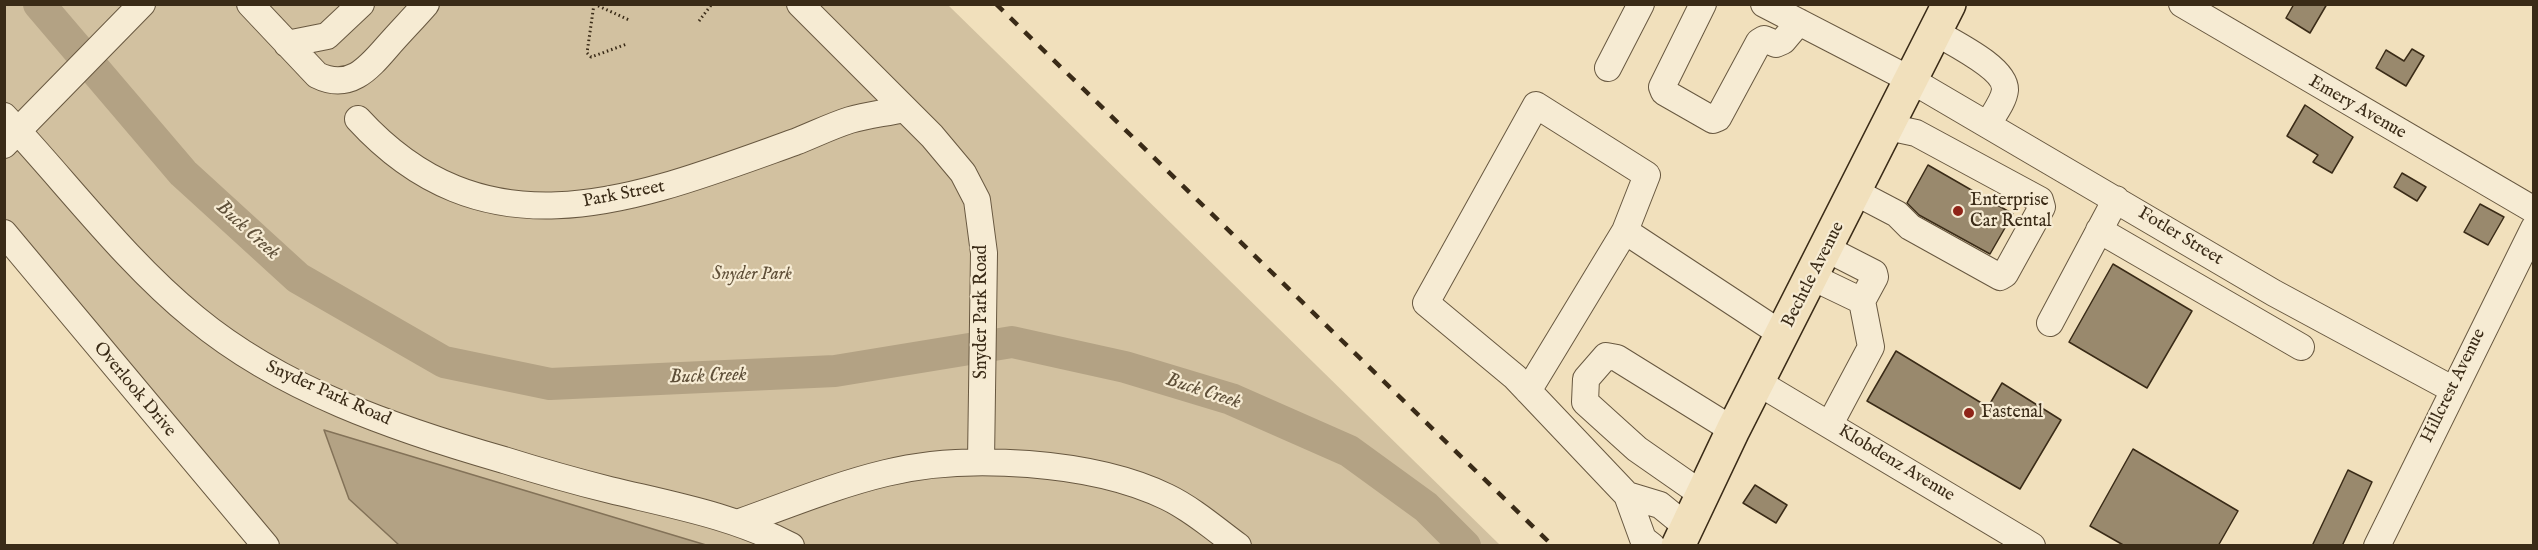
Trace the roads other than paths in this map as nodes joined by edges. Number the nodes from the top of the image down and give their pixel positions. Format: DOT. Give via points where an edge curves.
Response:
graph roads {
  1 [pos="142,4"];
  2 [pos="250,4"];
  3 [pos="361,4"];
  4 [pos="426,4"];
  5 [pos="800,4"];
  6 [pos="1641,4"];
  7 [pos="1703,4"];
  8 [pos="1764,4"];
  9 [pos="2182,4"];
  10 [pos="1942,18"];
  11 [pos="1799,22"];
  12 [pos="287,44"];
  13 [pos="1608,68"];
  14 [pos="1911,80"];
  15 [pos="903,109"];
  16 [pos="358,119"];
  17 [pos="1989,124"];
  18 [pos="1888,127"];
  19 [pos="9,130"];
  20 [pos="1855,192"];
  21 [pos="2116,199"];
  22 [pos="2534,210"];
  23 [pos="2534,228"];
  24 [pos="2099,230"];
  25 [pos="1624,231"];
  26 [pos="4,233"];
  27 [pos="2181,237"];
  28 [pos="1820,263"];
  29 [pos="2164,268"];
  30 [pos="2252,280"];
  31 [pos="2236,310"];
  32 [pos="2050,323"];
  33 [pos="1783,335"];
  34 [pos="2301,347"];
  35 [pos="1759,383"];
  36 [pos="2452,389"];
  37 [pos="1528,391"];
  38 [pos="1830,424"];
  39 [pos="1733,430"];
  40 [pos="981,461"];
  41 [pos="1627,495"];
  42 [pos="1703,495"];
  43 [pos="740,522"];
  44 [pos="1683,536"];
  45 [pos="266,546"];
  46 [pos="791,546"];
  47 [pos="1238,546"];
  48 [pos="1652,546"];
  49 [pos="2032,546"];
  50 [pos="2377,546"];
  1 -- 19 [label="street" via="41,107"];
  2 -- 12 [label="street"];
  3 -- 12 [label="street" via="327,36"];
  4 -- 12 [label="street" via="359,76 327,80"];
  5 -- 15 [label="street, Snyder Park Road"];
  6 -- 13 [label="street"];
  7 -- 11 [label="street" via="1662,87 1664,92 1713,120 1718,118 1759,42 1783,41"];
  8 -- 11 [label="street, Fotler Street"];
  9 -- 22 [label="street, Emery Avenue"];
  10 -- 14 [label="main road, Bechtle Avenue"];
  10 -- 17 [label="street" via="2002,77 2004,94"];
  11 -- 14 [label="street, Fotler Street"];
  14 -- 17 [label="street, Fotler Street"];
  14 -- 18 [label="main road, Bechtle Avenue"];
  15 -- 16 [label="street, Park Street" via="850,120 635,196 585,205 547,206 490,198 447,185 391,151"];
  15 -- 40 [label="street, Snyder Park Road" via="963,172 977,200 984,253"];
  17 -- 21 [label="street, Fotler Street"];
  18 -- 20 [label="main road, Bechtle Avenue"];
  18 -- 20 [label="street" via="1916,133 2040,200 2042,207 2000,277"];
  19 -- 43 [label="street, Snyder Park Road" via="152,279 227,343 272,371 338,402 462,448 580,483"];
  20 -- 28 [label="main road, Bechtle Avenue"];
  21 -- 24 [label="street"];
  21 -- 27 [label="street, Fotler Street"];
  23 -- 36 [label="street, Hillcrest Avenue"];
  24 -- 29 [label="street"];
  24 -- 32 [label="street"];
  25 -- 33 [label="street"];
  25 -- 37 [label="street"];
  25 -- 37 [label="street" via="1647,175 1536,105 1426,303"];
  26 -- 45 [label="street, Overlook Drive"];
  27 -- 29 [label="street"];
  27 -- 30 [label="street, Fotler Street"];
  28 -- 33 [label="main road, Bechtle Avenue"];
  28 -- 38 [label="street" via="1862,301 1871,347"];
  29 -- 31 [label="street"];
  30 -- 31 [label="street"];
  30 -- 36 [label="street, Fotler Street"];
  31 -- 34 [label="street"];
  33 -- 35 [label="main road, Bechtle Avenue"];
  35 -- 38 [label="street, Klobdenz Avenue"];
  35 -- 39 [label="main road, Bechtle Avenue"];
  36 -- 50 [label="street, Hillcrest Avenue"];
  37 -- 41 [label="street"];
  38 -- 49 [label="street, Klobdenz Avenue"];
  39 -- 42 [label="main road, Bechtle Avenue"];
  39 -- 42 [label="street" via="1617,358 1606,356 1586,379 1585,402 1637,449"];
  40 -- 43 [label="street" via="888,472"];
  40 -- 47 [label="street" via="1057,468 1137,484 1168,497"];
  41 -- 44 [label="street" via="1660,505"];
  41 -- 48 [label="street" via="1643,539"];
  42 -- 44 [label="main road, Bechtle Avenue"];
  43 -- 46 [label="street, Snyder Park Road"];
}
